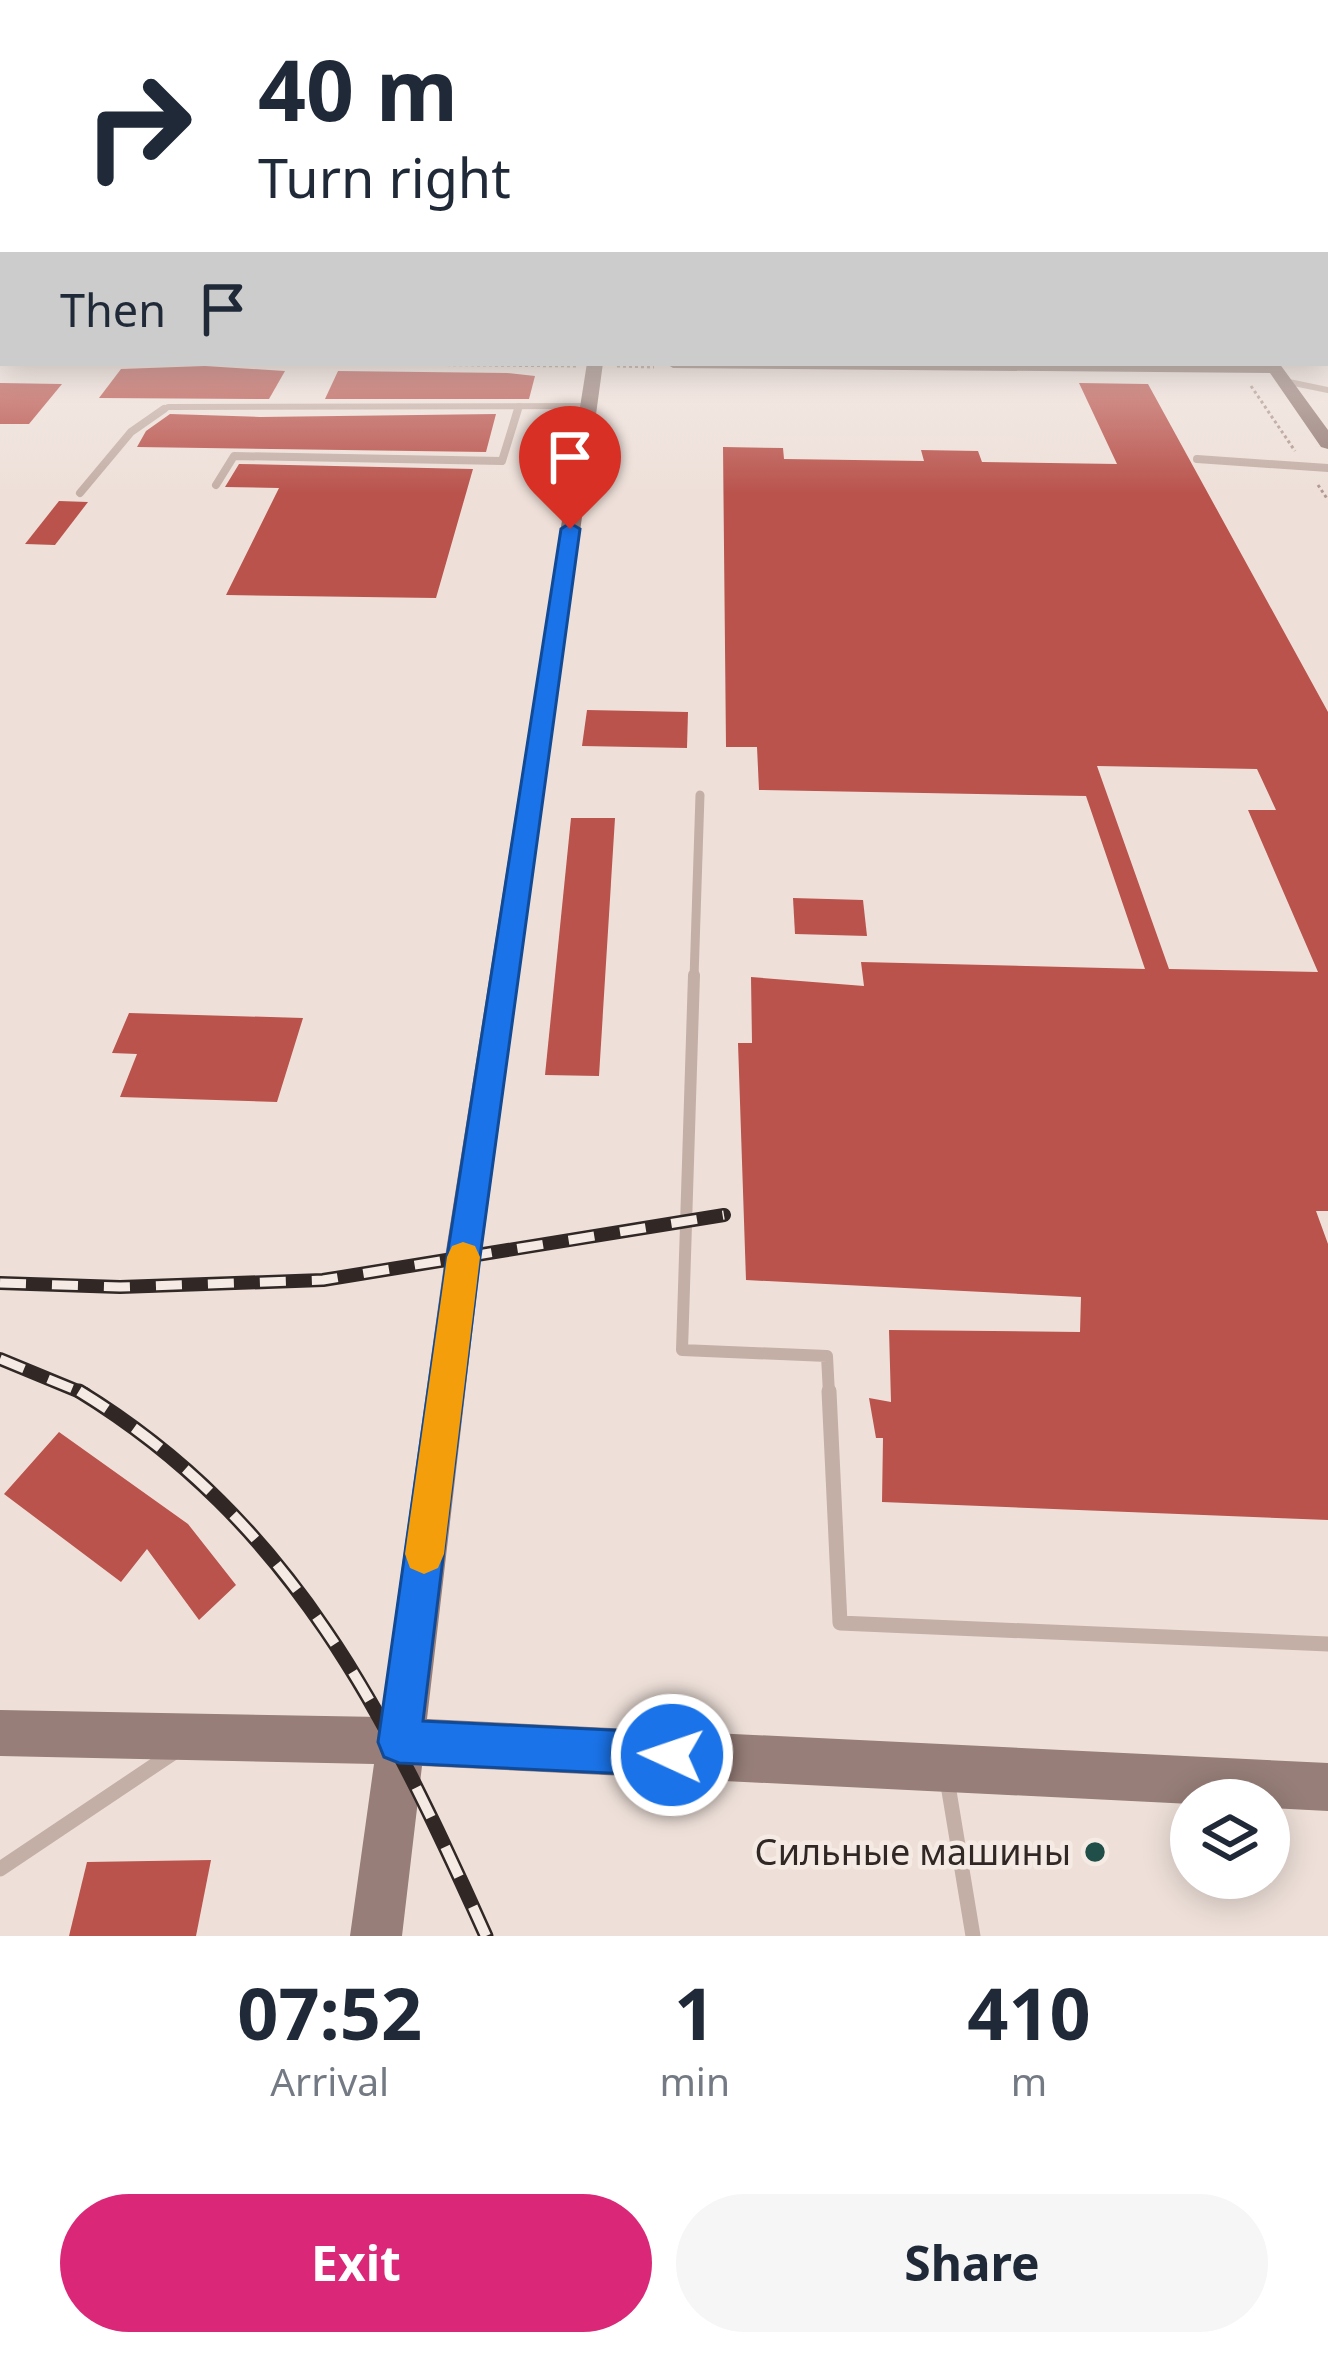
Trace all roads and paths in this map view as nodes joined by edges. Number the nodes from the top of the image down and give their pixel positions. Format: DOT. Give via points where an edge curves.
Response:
graph roads {
  1 [pos="595,366"];
  2 [pos="1132,366"];
  3 [pos="1238,368"];
  4 [pos="1276,371"];
  5 [pos="1328,390"];
  6 [pos="519,406"];
  7 [pos="588,406"];
  8 [pos="1328,443"];
  9 [pos="1197,459"];
  10 [pos="1305,466"];
  11 [pos="1328,468"];
  12 [pos="216,485"];
  13 [pos="80,493"];
  14 [pos="1328,500"];
  15 [pos="700,795"];
  16 [pos="1328,1644"];
  17 [pos="0,1733"];
  18 [pos="195,1737"];
  19 [pos="399,1742"];
  20 [pos="945,1768"];
  21 [pos="1328,1786"];
  22 [pos="0,1869"];
  23 [pos="376,1936"];
  24 [pos="973,1936"];
  1 -- 7 [label="street"];
  2 -- 3 [label="street"];
  3 -- 4 [label="street"];
  3 -- 10 [label="path"];
  4 -- 5 [label="lane"];
  4 -- 8 [label="street"];
  6 -- 7 [label="lane"];
  6 -- 12 [label="lane" via="502,461 234,456"];
  6 -- 13 [label="lane" via="167,407 130,432"];
  7 -- 19 [label="street"];
  9 -- 10 [label="lane"];
  10 -- 11 [label="lane"];
  10 -- 14 [label="path"];
  15 -- 16 [label="lane" via="682,1350 827,1355 841,1623"];
  17 -- 18 [label="street"];
  18 -- 19 [label="street"];
  18 -- 22 [label="lane"];
  19 -- 20 [label="street"];
  19 -- 23 [label="street"];
  20 -- 21 [label="street"];
  20 -- 24 [label="lane"];
}
